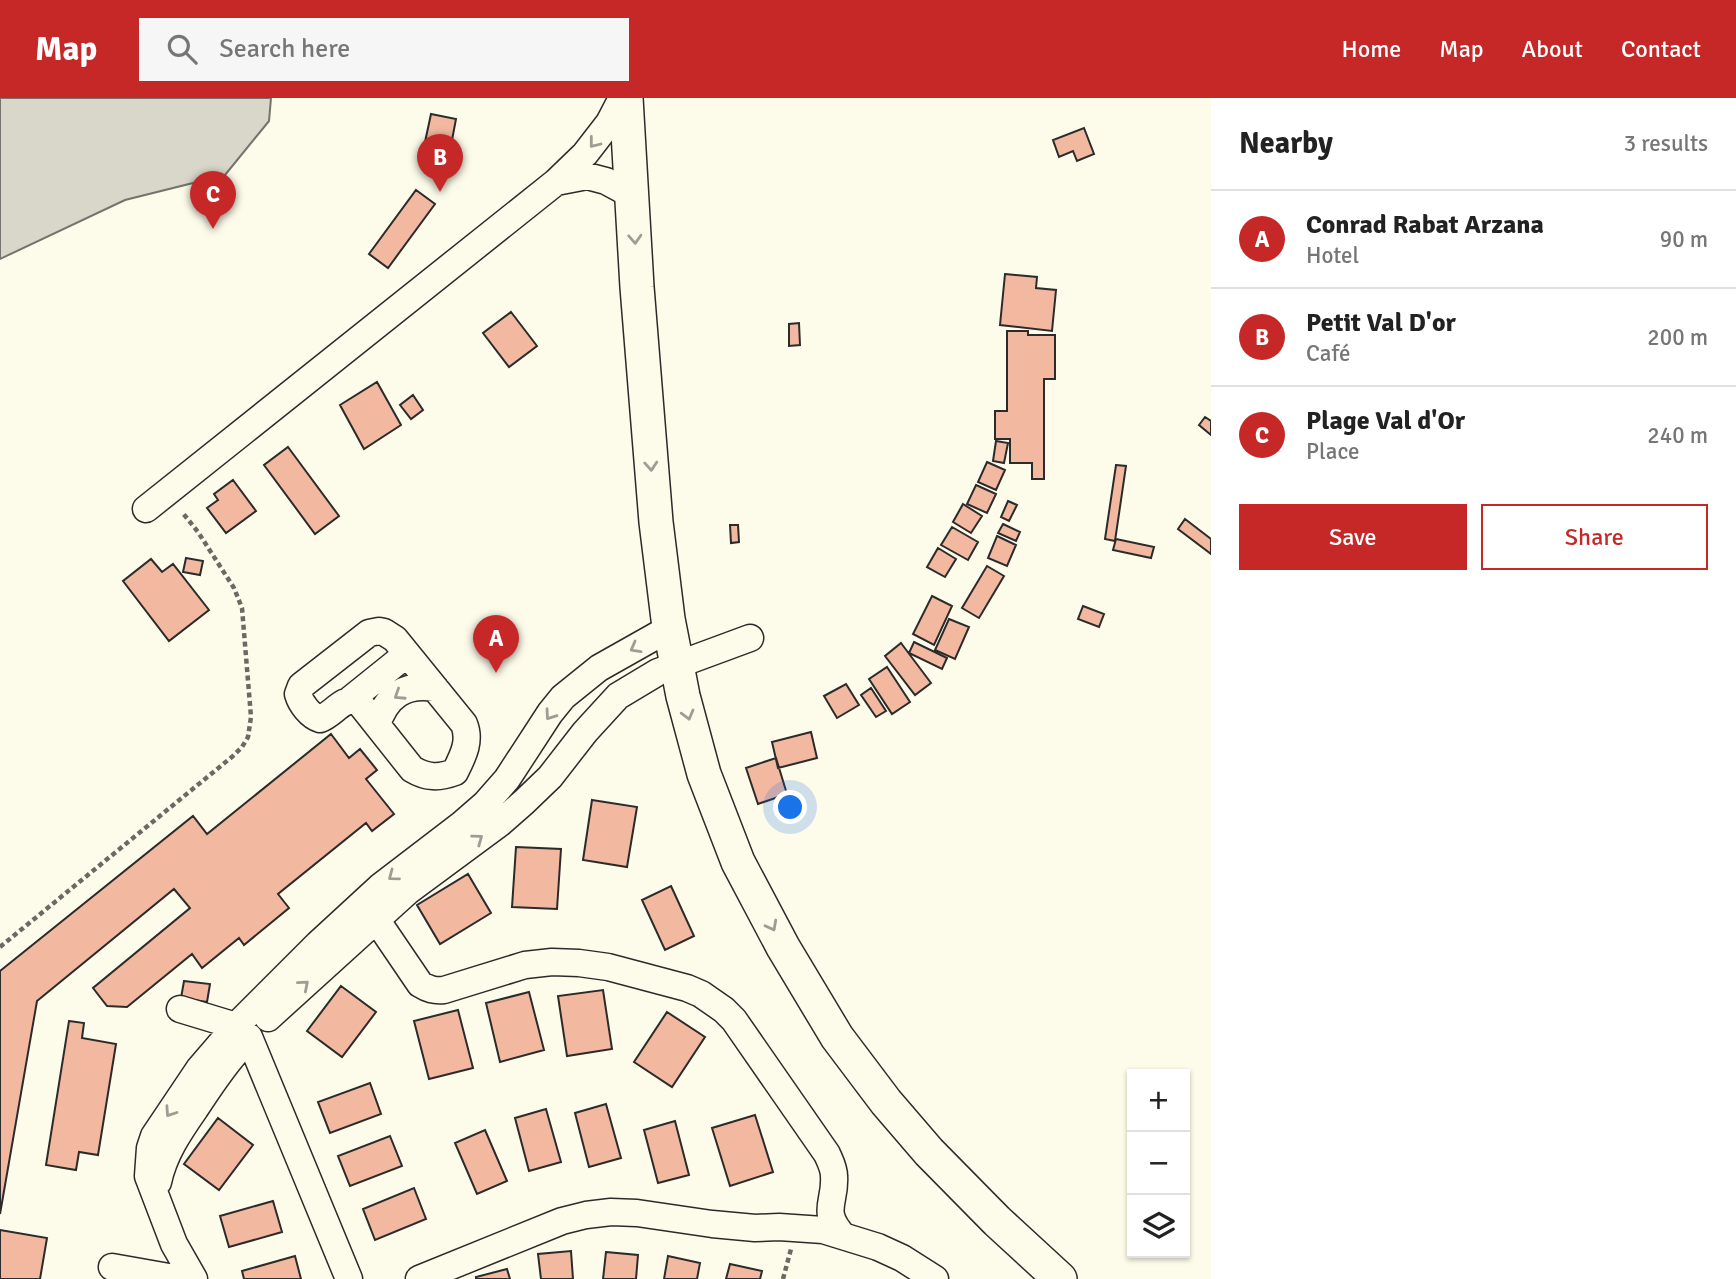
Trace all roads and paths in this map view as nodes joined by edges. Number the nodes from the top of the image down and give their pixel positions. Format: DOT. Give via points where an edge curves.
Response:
graph roads {
  1 [pos="624,98"];
  2 [pos="556,182"];
  3 [pos="632,195"];
  4 [pos="157,501"];
  5 [pos="670,628"];
  6 [pos="750,638"];
  7 [pos="407,654"];
  8 [pos="677,665"];
  9 [pos="599,668"];
  10 [pos="435,688"];
  11 [pos="618,696"];
  12 [pos="351,699"];
  13 [pos="377,725"];
  14 [pos="455,772"];
  15 [pos="485,804"];
  16 [pos="370,911"];
  17 [pos="0,947"];
  18 [pos="180,1009"];
  19 [pos="242,1032"];
  20 [pos="831,1198"];
  21 [pos="796,1228"];
  22 [pos="843,1236"];
  23 [pos="113,1267"];
  24 [pos="180,1279"];
  25 [pos="194,1279"];
  26 [pos="349,1279"];
  27 [pos="419,1279"];
  28 [pos="935,1279"];
  29 [pos="1060,1279"];
  1 -- 2 [label="street, one-way" via="585,154"];
  1 -- 3 [label="main road"];
  2 -- 3 [label="street" via="587,176"];
  2 -- 4 [label="street"];
  3 -- 5 [label="main road, one-way" via="656,522"];
  4 -- 17 [label="path" via="198,532 239,597 251,717 248,737 233,756"];
  5 -- 8 [label="main road"];
  5 -- 9 [label="street, one-way"];
  6 -- 8 [label="street"];
  7 -- 10 [label="street"];
  7 -- 12 [label="street"];
  7 -- 12 [label="street" via="391,635 369,633 301,686 298,694 320,719"];
  8 -- 11 [label="street"];
  8 -- 29 [label="main road, one-way" via="704,774 738,862 837,1037 929,1152"];
  9 -- 11 [label="street"];
  9 -- 15 [label="street, one-way" via="563,697"];
  10 -- 13 [label="street, one-way" via="416,687 395,696"];
  10 -- 14 [label="street" via="467,730"];
  16 -- 11 [label="street, one-way" via="408,891 500,823 550,777"];
  12 -- 13 [label="street" via="358,701"];
  13 -- 14 [label="street" via="412,769 433,777"];
  14 -- 15 [label="street"];
  15 -- 16 [label="street, one-way" via="381,886"];
  16 -- 19 [label="street" via="318,944"];
  16 -- 20 [label="street" via="420,984 435,991 525,965 579,963 687,988 713,1002 734,1020 827,1154 834,1175"];
  18 -- 19 [label="street"];
  19 -- 25 [label="street" via="200,1069 154,1136 148,1160 155,1197"];
  19 -- 26 [label="street"];
  20 -- 21 [label="street"];
  20 -- 22 [label="street" via="831,1214"];
  21 -- 22 [label="street"];
  21 -- 27 [label="street" via="712,1224 637,1213 586,1215 539,1229"];
  22 -- 28 [label="street" via="902,1258"];
  23 -- 24 [label="street"];
}
